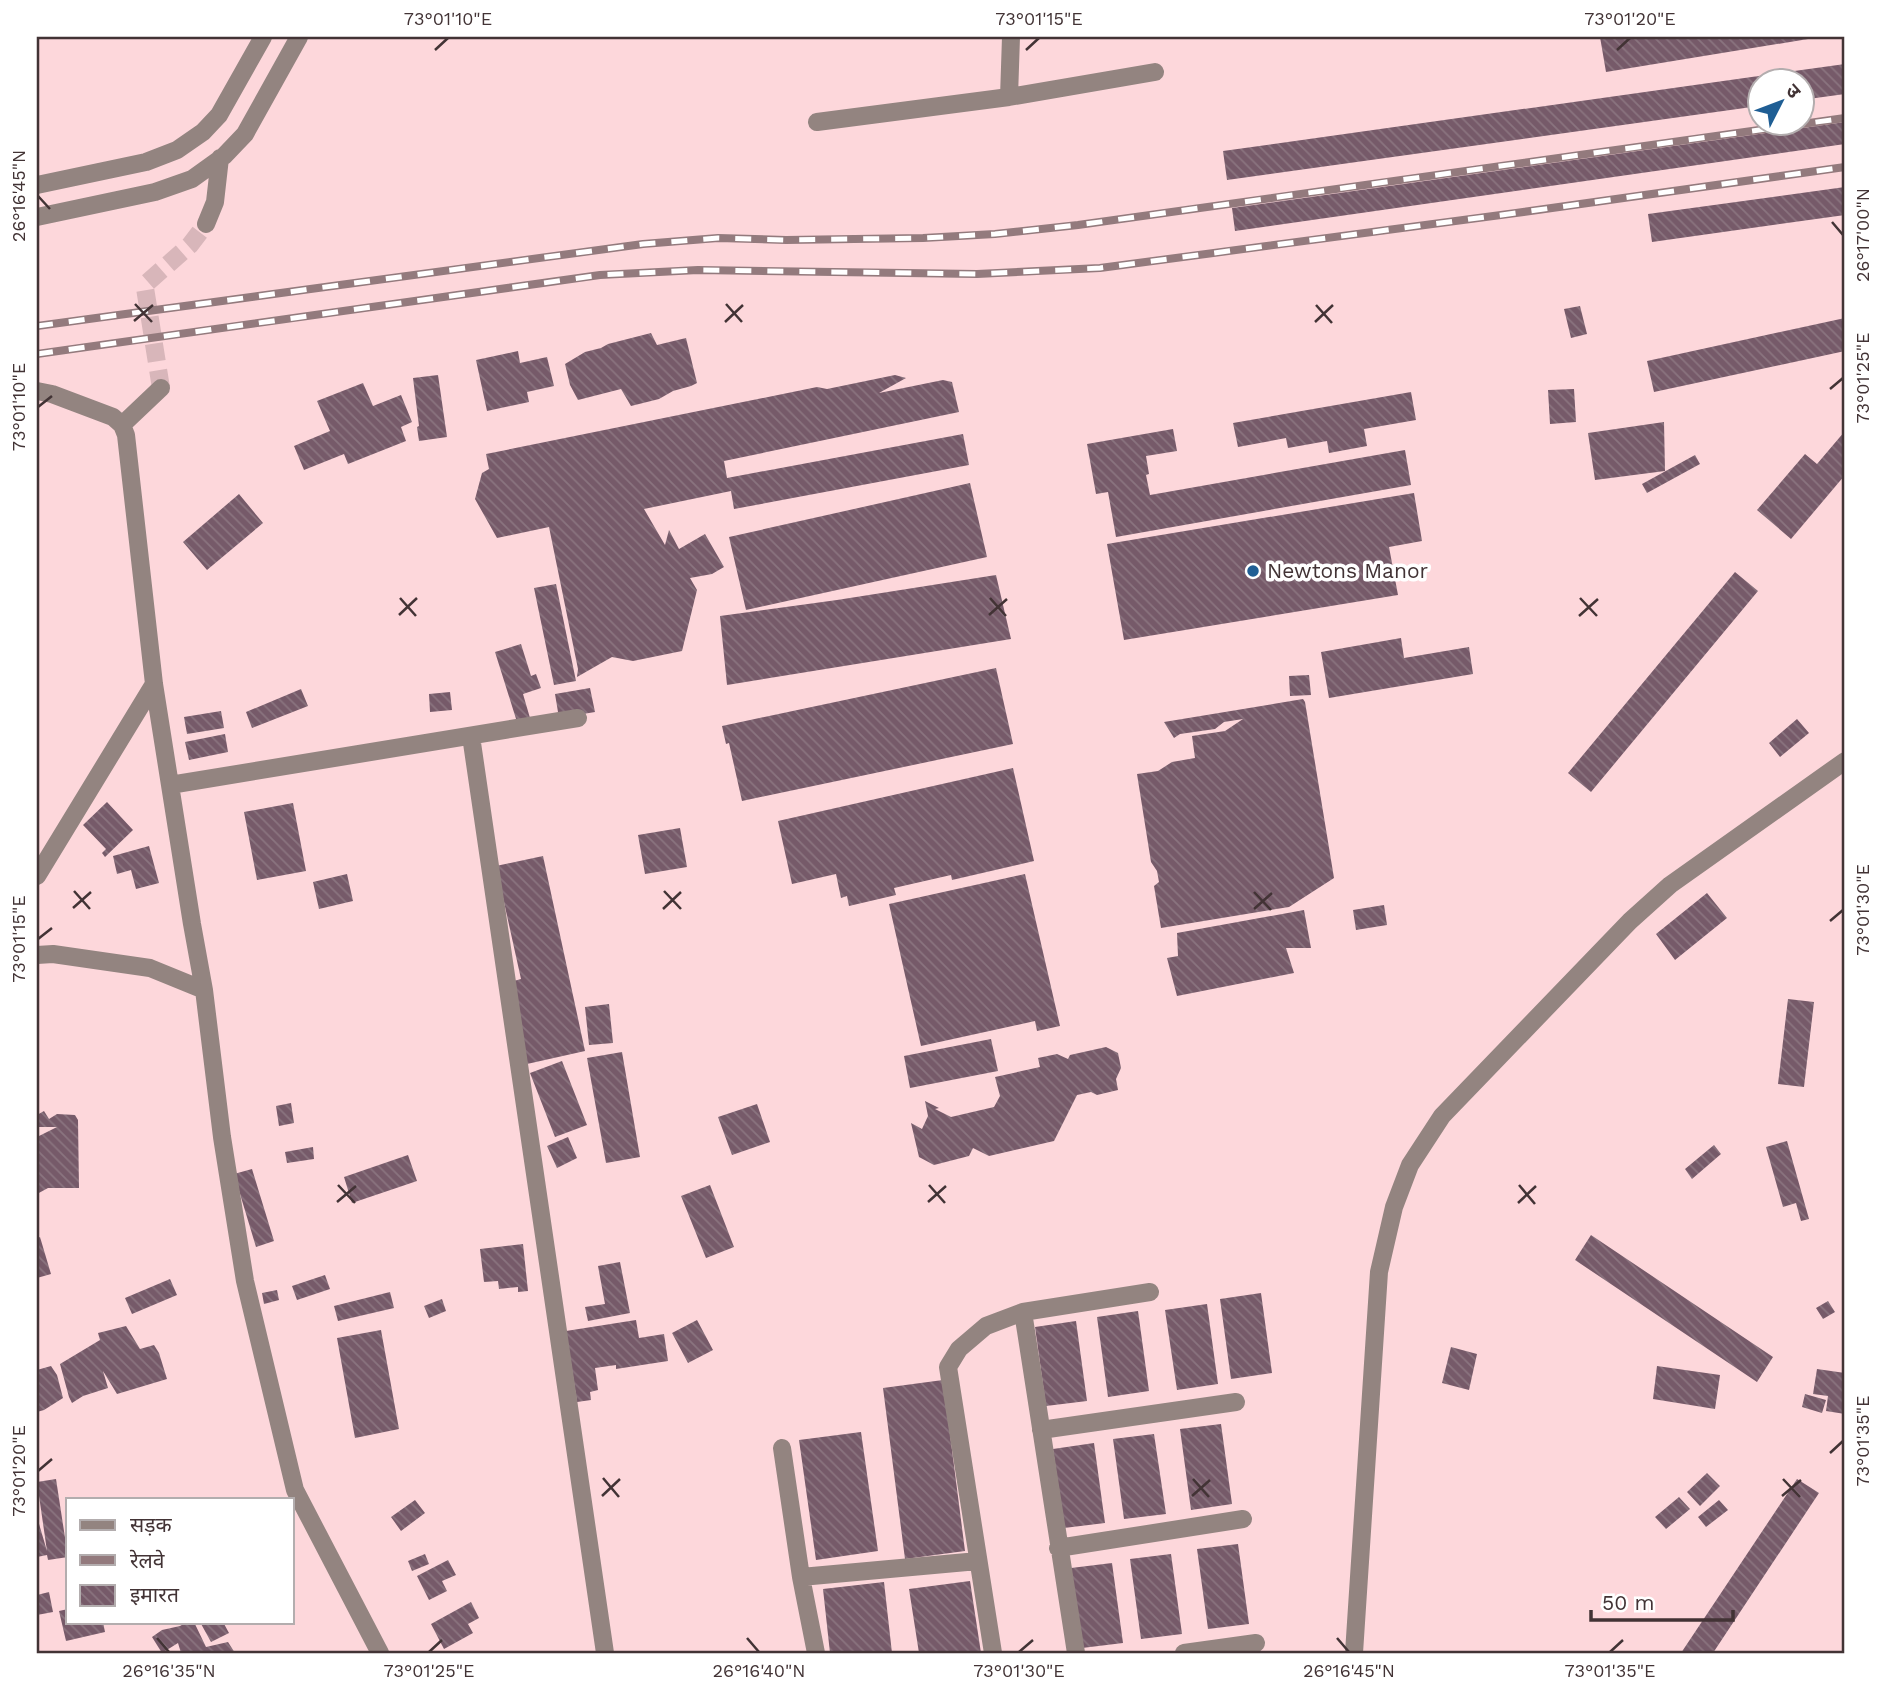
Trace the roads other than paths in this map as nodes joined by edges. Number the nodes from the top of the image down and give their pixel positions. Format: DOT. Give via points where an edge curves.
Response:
graph roads {
  1 [pos="263,37"];
  2 [pos="299,37"];
  3 [pos="1011,37"];
  4 [pos="1155,72"];
  5 [pos="1009,97"];
  6 [pos="817,122"];
  7 [pos="220,158"];
  8 [pos="37,184"];
  9 [pos="37,216"];
  10 [pos="206,225"];
  11 [pos="161,388"];
  12 [pos="37,391"];
  13 [pos="122,425"];
  14 [pos="154,684"];
  15 [pos="578,718"];
  16 [pos="471,736"];
  17 [pos="1845,761"];
  18 [pos="170,785"];
  19 [pos="37,876"];
  20 [pos="37,955"];
  21 [pos="204,990"];
  22 [pos="1150,1292"];
  23 [pos="1023,1312"];
  24 [pos="1237,1402"];
  25 [pos="1041,1430"];
  26 [pos="782,1448"];
  27 [pos="1243,1519"];
  28 [pos="1058,1548"];
  29 [pos="978,1561"];
  30 [pos="801,1577"];
  31 [pos="1256,1643"];
  32 [pos="380,1653"];
  33 [pos="605,1653"];
  34 [pos="816,1653"];
  35 [pos="993,1653"];
  36 [pos="1076,1653"];
  37 [pos="1184,1653"];
  38 [pos="1354,1653"];
  1 -- 8 [label="street" via="219,115 177,150 146,162"];
  2 -- 7 [label="street" via="245,134"];
  3 -- 5 [label="street"];
  4 -- 5 [label="street"];
  5 -- 6 [label="street"];
  7 -- 9 [label="street" via="192,179 155,192"];
  7 -- 10 [label="street" via="215,202"];
  11 -- 13 [label="street"];
  12 -- 13 [label="street" via="113,416"];
  13 -- 14 [label="street"];
  14 -- 18 [label="street"];
  14 -- 19 [label="street"];
  15 -- 16 [label="street"];
  16 -- 18 [label="street"];
  16 -- 33 [label="street"];
  17 -- 38 [label="street" via="1671,885 1630,921 1442,1116 1410,1165 1394,1207 1379,1272"];
  18 -- 21 [label="street"];
  20 -- 21 [label="street" via="150,968"];
  21 -- 32 [label="street" via="245,1281 295,1490"];
  22 -- 23 [label="street"];
  23 -- 25 [label="street"];
  23 -- 29 [label="street" via="986,1326 958,1349 948,1367"];
  24 -- 25 [label="street"];
  25 -- 28 [label="street"];
  26 -- 30 [label="street"];
  27 -- 28 [label="street"];
  28 -- 36 [label="street"];
  29 -- 30 [label="street"];
  29 -- 35 [label="street"];
  30 -- 34 [label="street"];
  31 -- 37 [label="street"];
}
